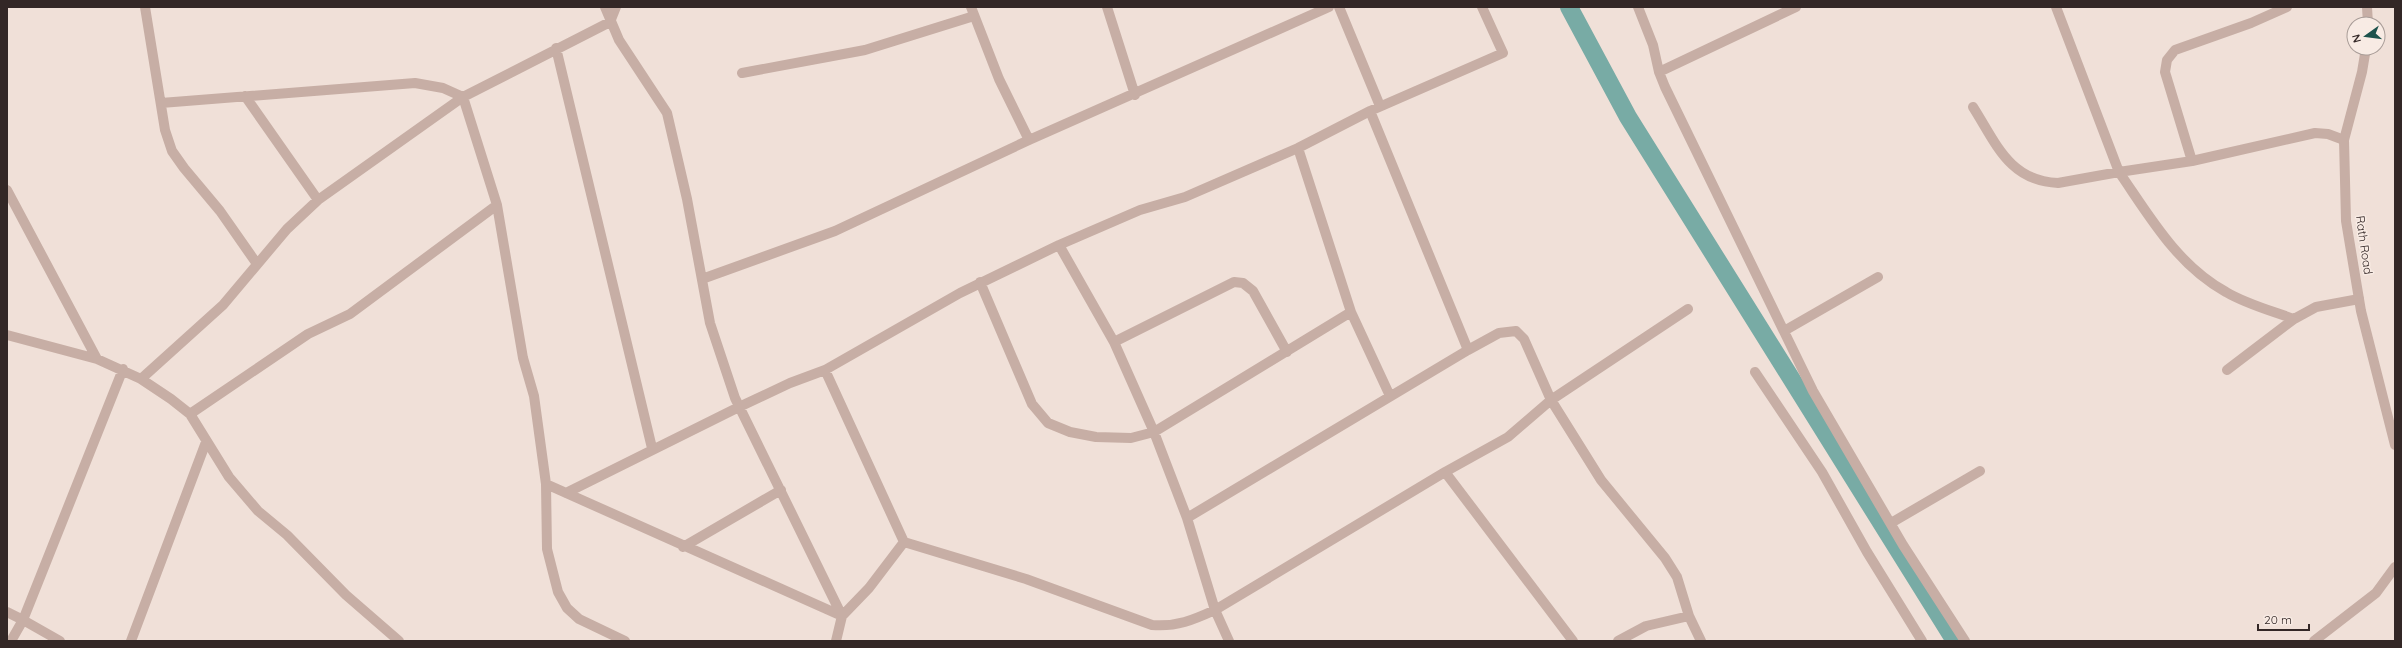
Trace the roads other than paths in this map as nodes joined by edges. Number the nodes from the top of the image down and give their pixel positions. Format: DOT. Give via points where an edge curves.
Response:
graph roads {
  1 [pos="145,7"];
  2 [pos="605,7"];
  3 [pos="616,7"];
  4 [pos="1106,7"];
  5 [pos="1329,7"];
  6 [pos="1339,7"];
  7 [pos="1482,7"];
  8 [pos="1638,7"];
  9 [pos="2056,7"];
  10 [pos="2286,7"];
  11 [pos="1791,8"];
  12 [pos="973,11"];
  13 [pos="610,22"];
  14 [pos="556,48"];
  15 [pos="2365,56"];
  16 [pos="1659,72"];
  17 [pos="742,73"];
  18 [pos="1135,95"];
  19 [pos="246,96"];
  20 [pos="463,98"];
  21 [pos="161,103"];
  22 [pos="1380,106"];
  23 [pos="1973,107"];
  24 [pos="1370,111"];
  25 [pos="1029,140"];
  26 [pos="2344,140"];
  27 [pos="1298,148"];
  28 [pos="2192,161"];
  29 [pos="2119,172"];
  30 [pos="7,190"];
  31 [pos="318,200"];
  32 [pos="496,205"];
  33 [pos="1059,245"];
  34 [pos="257,264"];
  35 [pos="1878,277"];
  36 [pos="702,279"];
  37 [pos="980,282"];
  38 [pos="2359,299"];
  39 [pos="1688,309"];
  40 [pos="1351,312"];
  41 [pos="2294,319"];
  42 [pos="1784,331"];
  43 [pos="7,335"];
  44 [pos="1114,342"];
  45 [pos="1468,350"];
  46 [pos="1287,352"];
  47 [pos="97,359"];
  48 [pos="123,370"];
  49 [pos="825,370"];
  50 [pos="2227,370"];
  51 [pos="1755,372"];
  52 [pos="141,379"];
  53 [pos="1390,396"];
  54 [pos="1551,400"];
  55 [pos="739,407"];
  56 [pos="190,414"];
  57 [pos="1154,432"];
  58 [pos="206,442"];
  59 [pos="2395,445"];
  60 [pos="652,448"];
  61 [pos="1445,472"];
  62 [pos="1980,472"];
  63 [pos="546,484"];
  64 [pos="781,490"];
  65 [pos="566,493"];
  66 [pos="1187,518"];
  67 [pos="1891,523"];
  68 [pos="904,542"];
  69 [pos="683,547"];
  70 [pos="2395,568"];
  71 [pos="1215,610"];
  72 [pos="7,612"];
  73 [pos="842,616"];
  74 [pos="1689,616"];
  75 [pos="23,620"];
  76 [pos="11,641"];
  77 [pos="60,641"];
  78 [pos="131,641"];
  79 [pos="399,641"];
  80 [pos="625,641"];
  81 [pos="836,641"];
  82 [pos="1229,641"];
  83 [pos="1573,641"];
  84 [pos="1618,641"];
  85 [pos="1701,641"];
  86 [pos="1922,641"];
  87 [pos="1964,641"];
  88 [pos="2314,641"];
  1 -- 21 [label="street"];
  2 -- 13 [label="street"];
  3 -- 13 [label="street"];
  4 -- 18 [label="street"];
  5 -- 18 [label="street"];
  6 -- 22 [label="street"];
  7 -- 22 [label="street" via="1503,53"];
  8 -- 16 [label="street" via="1653,45"];
  9 -- 29 [label="street"];
  10 -- 28 [label="street" via="2175,50 2167,60 2165,72"];
  11 -- 16 [label="street"];
  12 -- 17 [label="street" via="866,50"];
  12 -- 25 [label="street" via="999,79"];
  13 -- 14 [label="street"];
  13 -- 36 [label="street" via="667,113"];
  14 -- 20 [label="street"];
  14 -- 60 [label="street"];
  15 -- 26 [label="street, Rath Road"];
  16 -- 42 [label="street"];
  18 -- 25 [label="street"];
  19 -- 20 [label="street" via="415,83 442,88"];
  19 -- 21 [label="street"];
  19 -- 31 [label="street"];
  20 -- 31 [label="street"];
  20 -- 32 [label="street"];
  21 -- 34 [label="street" via="165,130 172,151 220,211"];
  22 -- 24 [label="street"];
  23 -- 29 [label="street" via="2011,166 2029,177 2058,183"];
  24 -- 27 [label="street"];
  24 -- 45 [label="street"];
  25 -- 36 [label="street" via="835,232"];
  26 -- 28 [label="street" via="2328,134 2315,133"];
  26 -- 38 [label="street, Rath Road" via="2346,221"];
  27 -- 33 [label="street" via="1185,197 1140,210"];
  27 -- 40 [label="street"];
  28 -- 29 [label="street"];
  29 -- 41 [label="street" via="2164,238 2193,271 2226,293"];
  30 -- 47 [label="street"];
  31 -- 34 [label="street" via="287,229"];
  32 -- 56 [label="street" via="350,314 308,334"];
  32 -- 63 [label="street" via="523,358 534,396"];
  33 -- 37 [label="street"];
  33 -- 44 [label="street"];
  34 -- 52 [label="street" via="223,305"];
  35 -- 42 [label="street"];
  36 -- 55 [label="street" via="710,323"];
  37 -- 49 [label="street"];
  37 -- 57 [label="street" via="1032,404 1048,424 1096,437 1131,438"];
  38 -- 41 [label="street" via="2316,307"];
  38 -- 59 [label="street, Rath Road"];
  39 -- 54 [label="street"];
  40 -- 46 [label="street"];
  40 -- 53 [label="street"];
  41 -- 50 [label="street"];
  42 -- 67 [label="street" via="1813,391"];
  43 -- 47 [label="street"];
  44 -- 46 [label="street" via="1234,282 1243,283 1253,291"];
  44 -- 57 [label="street"];
  45 -- 53 [label="street"];
  45 -- 54 [label="street" via="1499,333 1516,331 1524,339"];
  46 -- 57 [label="street"];
  47 -- 48 [label="street"];
  48 -- 52 [label="street"];
  48 -- 75 [label="street"];
  49 -- 55 [label="street"];
  49 -- 68 [label="street"];
  51 -- 86 [label="street" via="1822,472 1867,552"];
  52 -- 56 [label="street"];
  53 -- 66 [label="street"];
  54 -- 61 [label="street" via="1508,437"];
  54 -- 74 [label="street" via="1601,480 1665,558 1677,577"];
  55 -- 60 [label="street"];
  55 -- 64 [label="street"];
  56 -- 58 [label="street"];
  57 -- 66 [label="street"];
  58 -- 78 [label="street"];
  58 -- 79 [label="street" via="229,477 258,511 287,535 346,595"];
  60 -- 65 [label="street"];
  61 -- 71 [label="street"];
  61 -- 83 [label="street"];
  62 -- 67 [label="street"];
  63 -- 65 [label="street"];
  63 -- 80 [label="street" via="547,549 558,592 566,608 579,619"];
  64 -- 69 [label="street"];
  64 -- 73 [label="street"];
  65 -- 69 [label="street"];
  66 -- 71 [label="street"];
  67 -- 87 [label="street"];
  68 -- 71 [label="street" via="1026,580 1152,625 1188,623"];
  68 -- 73 [label="street" via="869,588"];
  69 -- 73 [label="street"];
  70 -- 88 [label="street" via="2376,593"];
  71 -- 82 [label="street"];
  72 -- 75 [label="street"];
  73 -- 81 [label="street"];
  74 -- 84 [label="street" via="1646,626"];
  74 -- 85 [label="street"];
  75 -- 76 [label="street"];
  75 -- 77 [label="street"];
}
